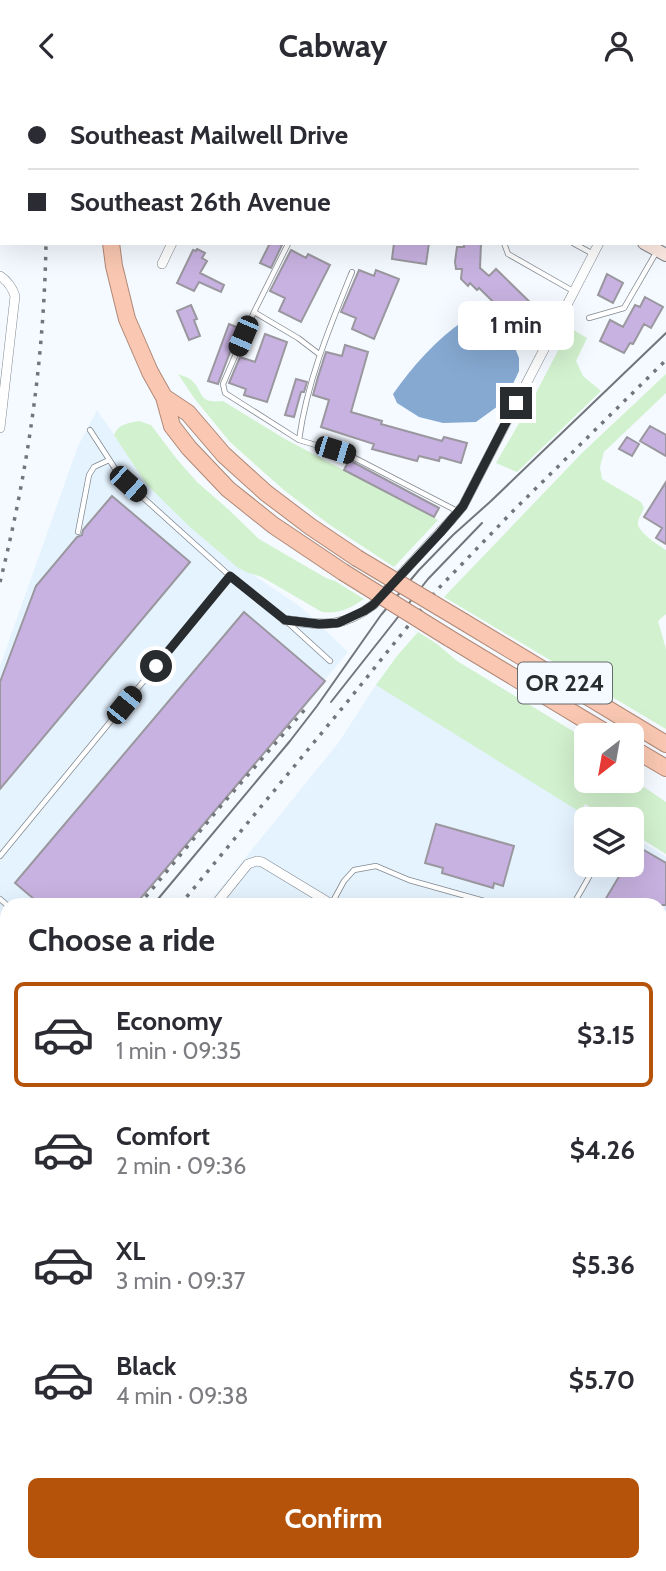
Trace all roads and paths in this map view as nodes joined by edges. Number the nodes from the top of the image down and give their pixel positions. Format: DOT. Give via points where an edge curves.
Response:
graph roads {
  1 [pos="111,245"];
  2 [pos="171,245"];
  3 [pos="288,245"];
  4 [pos="504,245"];
  5 [pos="577,245"];
  6 [pos="598,245"];
  7 [pos="662,253"];
  8 [pos="593,254"];
  9 [pos="162,264"];
  10 [pos="352,272"];
  11 [pos="0,276"];
  12 [pos="574,292"];
  13 [pos="254,312"];
  14 [pos="589,318"];
  15 [pos="319,354"];
  16 [pos="164,397"];
  17 [pos="0,422"];
  18 [pos="90,430"];
  19 [pos="299,440"];
  20 [pos="109,460"];
  21 [pos="461,509"];
  22 [pos="78,532"];
  23 [pos="230,576"];
  24 [pos="285,620"];
  25 [pos="330,661"];
  26 [pos="590,723"];
  27 [pos="666,744"];
  28 [pos="644,755"];
  29 [pos="664,767"];
  30 [pos="0,856"];
  31 [pos="589,877"];
  32 [pos="221,898"];
  33 [pos="322,898"];
  34 [pos="335,898"];
  35 [pos="473,898"];
  36 [pos="577,898"];
  1 -- 16 [label="highway, OR 224" via="127,319"];
  2 -- 9 [label="street"];
  3 -- 13 [label="lane"];
  4 -- 12 [label="lane" via="508,254"];
  5 -- 8 [label="lane"];
  6 -- 8 [label="street"];
  7 -- 14 [label="lane" via="624,307"];
  8 -- 12 [label="street"];
  10 -- 15 [label="lane"];
  11 -- 17 [label="street" via="15,296"];
  12 -- 21 [label="street"];
  13 -- 15 [label="lane"];
  13 -- 19 [label="lane" via="223,384 225,393"];
  15 -- 19 [label="lane"];
  16 -- 26 [label="highway, OR 224, bridge" via="172,426 195,455 273,525"];
  16 -- 27 [label="highway, OR 224, bridge" via="188,413 224,455 266,493 311,527"];
  18 -- 20 [label="lane"];
  19 -- 21 [label="lane" via="349,455"];
  20 -- 22 [label="lane" via="89,475"];
  20 -- 23 [label="lane" via="128,484"];
  21 -- 24 [label="street" via="364,611 338,623"];
  23 -- 24 [label="lane"];
  23 -- 30 [label="lane"];
  24 -- 25 [label="lane"];
  28 -- 29 [label="highway"];
  31 -- 36 [label="lane"];
  32 -- 33 [label="street" via="248,864 257,861"];
  34 -- 35 [label="lane" via="354,870 376,866"];
}
